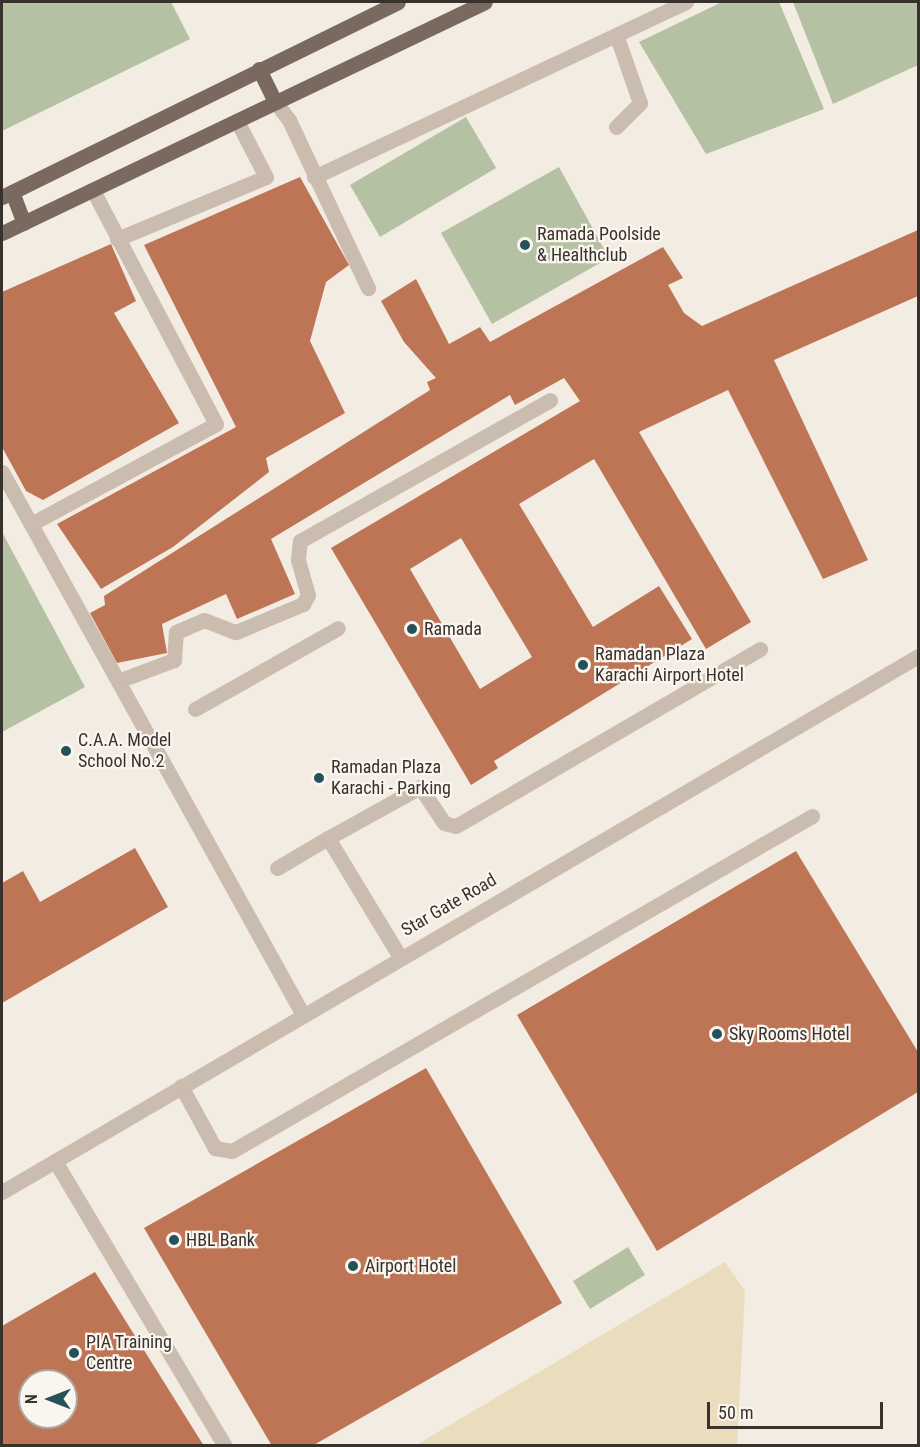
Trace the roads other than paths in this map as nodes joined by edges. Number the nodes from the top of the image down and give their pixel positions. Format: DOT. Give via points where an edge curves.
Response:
graph roads {
  1 [pos="399,2"];
  2 [pos="485,2"];
  3 [pos="686,2"];
  4 [pos="617,37"];
  5 [pos="259,69"];
  6 [pos="275,102"];
  7 [pos="237,121"];
  8 [pos="616,127"];
  9 [pos="314,177"];
  10 [pos="93,191"];
  11 [pos="7,194"];
  12 [pos="24,223"];
  13 [pos="2,233"];
  14 [pos="117,240"];
  15 [pos="368,288"];
  16 [pos="550,400"];
  17 [pos="2,472"];
  18 [pos="31,524"];
  19 [pos="338,628"];
  20 [pos="760,649"];
  21 [pos="918,656"];
  22 [pos="118,681"];
  23 [pos="195,709"];
  24 [pos="812,816"];
  25 [pos="328,838"];
  26 [pos="277,868"];
  27 [pos="400,957"];
  28 [pos="302,1013"];
  29 [pos="181,1086"];
  30 [pos="56,1161"];
  31 [pos="2,1192"];
  32 [pos="225,1446"];
  1 -- 5 [label="main road"];
  2 -- 6 [label="main road"];
  3 -- 4 [label="street"];
  4 -- 8 [label="street" via="640,103"];
  4 -- 9 [label="street"];
  5 -- 6 [label="main road"];
  5 -- 11 [label="main road"];
  6 -- 7 [label="main road"];
  6 -- 9 [label="street"];
  7 -- 10 [label="main road"];
  7 -- 14 [label="street" via="266,177"];
  9 -- 15 [label="street"];
  10 -- 12 [label="main road"];
  10 -- 14 [label="street"];
  11 -- 12 [label="main road"];
  12 -- 13 [label="main road"];
  14 -- 18 [label="street" via="216,424"];
  16 -- 22 [label="street" via="300,541 298,559 308,595 303,604 236,632 214,622 194,624 176,632 174,660"];
  17 -- 18 [label="street"];
  18 -- 22 [label="street"];
  19 -- 23 [label="street"];
  20 -- 25 [label="street" via="456,826 444,823 420,787"];
  21 -- 27 [label="street, Star Gate Road"];
  22 -- 28 [label="street"];
  24 -- 29 [label="street" via="232,1151 215,1148"];
  25 -- 26 [label="street"];
  25 -- 27 [label="street"];
  27 -- 28 [label="street, Star Gate Road"];
  28 -- 29 [label="street, Star Gate Road"];
  29 -- 30 [label="street, Star Gate Road"];
  30 -- 31 [label="street, Star Gate Road"];
  30 -- 32 [label="street"];
}
